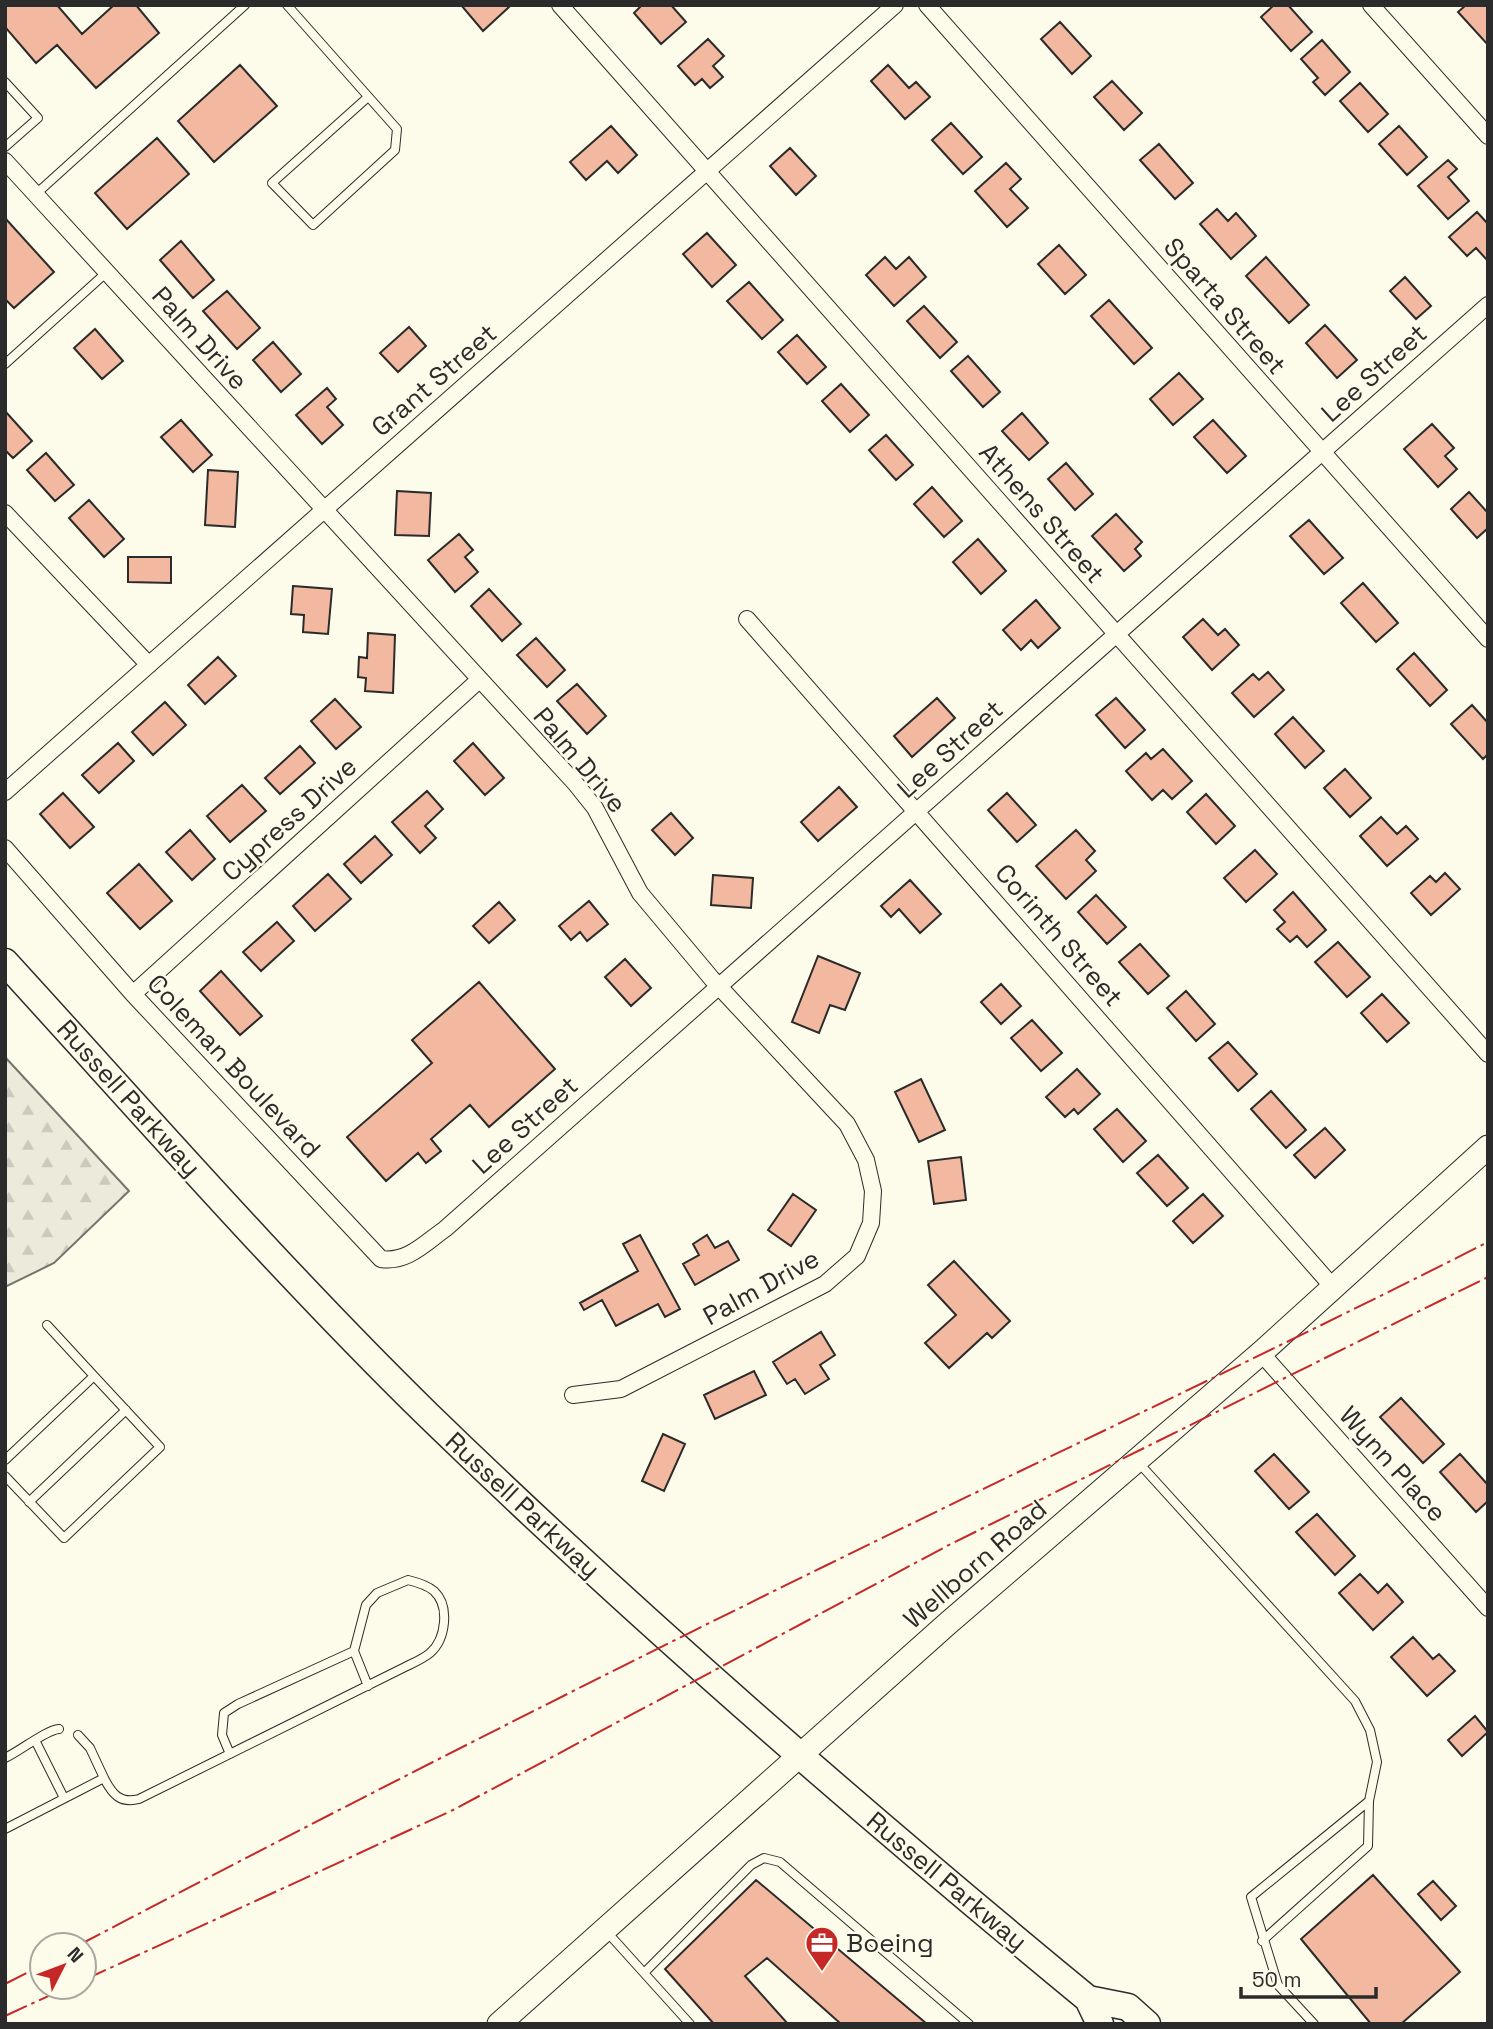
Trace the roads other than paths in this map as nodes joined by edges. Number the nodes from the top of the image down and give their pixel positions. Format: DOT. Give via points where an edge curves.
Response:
graph roads {
  1 [pos="245,5"];
  2 [pos="287,5"];
  3 [pos="560,5"];
  4 [pos="895,5"];
  5 [pos="927,5"];
  6 [pos="1371,5"];
  7 [pos="5,82"];
  8 [pos="368,97"];
  9 [pos="1488,136"];
  10 [pos="5,147"];
  11 [pos="5,161"];
  12 [pos="707,171"];
  13 [pos="36,194"];
  14 [pos="107,272"];
  15 [pos="1488,305"];
  16 [pos="5,364"];
  17 [pos="1322,452"];
  18 [pos="324,510"];
  19 [pos="5,513"];
  20 [pos="747,619"];
  21 [pos="1116,634"];
  22 [pos="1488,639"];
  23 [pos="149,665"];
  24 [pos="478,681"];
  25 [pos="5,792"];
  26 [pos="918,810"];
  27 [pos="5,848"];
  28 [pos="5,962"];
  29 [pos="719,986"];
  30 [pos="133,994"];
  31 [pos="1488,1054"];
  32 [pos="1488,1147"];
  33 [pos="445,1229"];
  34 [pos="1332,1286"];
  35 [pos="47,1325"];
  36 [pos="1261,1353"];
  37 [pos="94,1376"];
  38 [pos="573,1395"];
  39 [pos="126,1410"];
  40 [pos="5,1460"];
  41 [pos="1136,1461"];
  42 [pos="5,1476"];
  43 [pos="29,1502"];
  44 [pos="1488,1608"];
  45 [pos="354,1651"];
  46 [pos="368,1686"];
  47 [pos="59,1729"];
  48 [pos="78,1735"];
  49 [pos="36,1742"];
  50 [pos="230,1754"];
  51 [pos="800,1755"];
  52 [pos="5,1758"];
  53 [pos="104,1778"];
  54 [pos="64,1798"];
  55 [pos="1369,1801"];
  56 [pos="5,1829"];
  57 [pos="605,1930"];
  58 [pos="1262,1941"];
  59 [pos="644,1973"];
  60 [pos="1088,1998"];
  61 [pos="499,2024"];
  62 [pos="690,2024"];
  63 [pos="969,2024"];
  64 [pos="1100,2024"];
  65 [pos="1147,2024"];
  66 [pos="1314,2024"];
  1 -- 13 [label="lane"];
  2 -- 8 [label="lane"];
  3 -- 12 [label="street, Athens Street"];
  4 -- 12 [label="street, Grant Street"];
  5 -- 17 [label="street, Sparta Street"];
  6 -- 9 [label="street"];
  7 -- 10 [label="lane" via="38,118"];
  8 -- 8 [label="lane" via="397,129 394,150 313,225 272,183"];
  11 -- 13 [label="street, Palm Drive"];
  12 -- 18 [label="street, Grant Street"];
  12 -- 21 [label="street, Athens Street"];
  13 -- 14 [label="street, Palm Drive"];
  14 -- 16 [label="lane"];
  14 -- 18 [label="street, Palm Drive"];
  15 -- 17 [label="street, Lee Street"];
  17 -- 21 [label="street, Lee Street"];
  17 -- 22 [label="street, Sparta Street"];
  18 -- 23 [label="street, Grant Street"];
  18 -- 24 [label="street, Palm Drive"];
  19 -- 23 [label="street"];
  20 -- 26 [label="street, Corinth Street"];
  21 -- 26 [label="street, Lee Street"];
  21 -- 31 [label="street, Athens Street"];
  23 -- 25 [label="street, Grant Street"];
  24 -- 29 [label="street, Palm Drive" via="595,808 640,893"];
  24 -- 30 [label="street, Cypress Drive"];
  26 -- 29 [label="street, Lee Street"];
  26 -- 34 [label="street, Corinth Street"];
  27 -- 30 [label="street, Coleman Boulevard"];
  28 -- 51 [label="main road, Russell Parkway" via="272,1255 425,1412 582,1561"];
  29 -- 33 [label="street, Lee Street"];
  29 -- 38 [label="street, Palm Drive" via="847,1124 866,1160 873,1191 871,1223 857,1256 825,1284 621,1389"];
  30 -- 33 [label="street, Coleman Boulevard" via="381,1259 392,1261 408,1255"];
  32 -- 34 [label="street, Wellborn Road"];
  34 -- 36 [label="street, Wellborn Road"];
  35 -- 37 [label="lane"];
  36 -- 41 [label="street, Wellborn Road"];
  36 -- 44 [label="street, Wynn Place"];
  37 -- 39 [label="lane"];
  37 -- 40 [label="lane"];
  39 -- 43 [label="lane"];
  39 -- 43 [label="lane" via="160,1447 64,1538"];
  41 -- 51 [label="street, Wellborn Road"];
  41 -- 55 [label="lane" via="1355,1701 1370,1730 1377,1762"];
  42 -- 43 [label="lane"];
  45 -- 46 [label="lane"];
  45 -- 46 [label="lane" via="366,1605 377,1593 408,1580 434,1591 443,1606 440,1640 430,1653"];
  45 -- 50 [label="lane" via="224,1713 222,1734"];
  46 -- 50 [label="lane"];
  47 -- 49 [label="lane"];
  48 -- 53 [label="lane"];
  49 -- 52 [label="lane"];
  49 -- 54 [label="lane"];
  50 -- 53 [label="lane" via="129,1802 111,1792"];
  51 -- 57 [label="street, Wellborn Road"];
  51 -- 60 [label="main road, Russell Parkway"];
  53 -- 54 [label="lane"];
  54 -- 56 [label="lane"];
  55 -- 58 [label="lane" via="1368,1846"];
  55 -- 58 [label="lane" via="1251,1897"];
  57 -- 59 [label="lane"];
  57 -- 61 [label="street, Wellborn Road"];
  58 -- 66 [label="lane" via="1278,1984"];
  59 -- 62 [label="lane"];
  59 -- 63 [label="lane" via="751,1865 764,1858 780,1862"];
  60 -- 64 [label="main road, Russell Parkway"];
  60 -- 65 [label="main road, Russell Parkway" via="1128,2007"];
}
